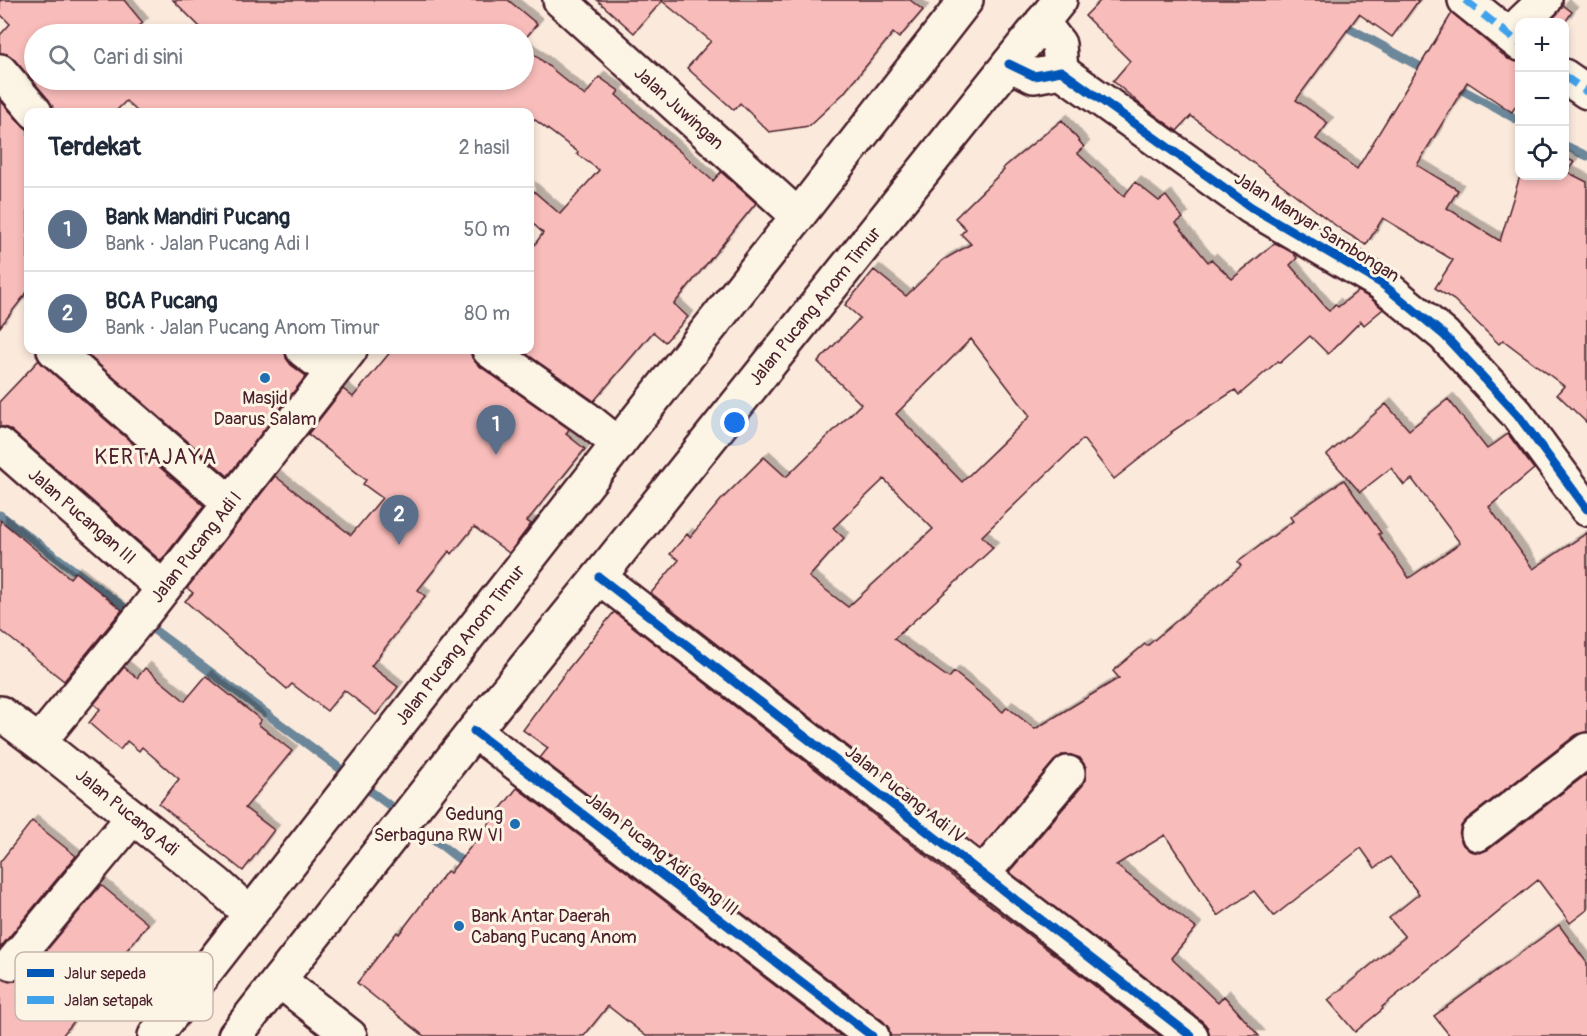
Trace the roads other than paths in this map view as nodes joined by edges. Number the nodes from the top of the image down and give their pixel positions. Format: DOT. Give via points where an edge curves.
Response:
graph roads {
  1 [pos="560,0"];
  2 [pos="966,0"];
  3 [pos="1464,0"];
  4 [pos="1545,0"];
  5 [pos="1051,11"];
  6 [pos="1529,18"];
  7 [pos="1515,31"];
  8 [pos="1009,64"];
  9 [pos="0,71"];
  10 [pos="1061,71"];
  11 [pos="1569,79"];
  12 [pos="1587,92"];
  13 [pos="32,108"];
  14 [pos="798,216"];
  15 [pos="59,354"];
  16 [pos="317,354"];
  17 [pos="495,354"];
  18 [pos="341,361"];
  19 [pos="618,444"];
  20 [pos="0,445"];
  21 [pos="230,503"];
  22 [pos="1587,510"];
  23 [pos="599,577"];
  24 [pos="147,608"];
  25 [pos="0,713"];
  26 [pos="474,730"];
  27 [pos="39,742"];
  28 [pos="1587,750"];
  29 [pos="1068,773"];
  30 [pos="133,817"];
  31 [pos="1478,834"];
  32 [pos="982,874"];
  33 [pos="250,914"];
  34 [pos="21,952"];
  35 [pos="15,959"];
  36 [pos="213,962"];
  37 [pos="12,963"];
  38 [pos="279,980"];
  39 [pos="167,1021"];
  40 [pos="155,1036"];
  41 [pos="235,1036"];
  42 [pos="350,1036"];
  43 [pos="872,1036"];
  44 [pos="1191,1036"];
  1 -- 14 [label="street, Jalan Juwingan"];
  2 -- 14 [label="street, Jalan Pucang Anom Timur"];
  3 -- 7 [label="street"];
  4 -- 6 [label="street"];
  5 -- 8 [label="street, Jalan Pucang Anom Timur"];
  5 -- 10 [label="street"];
  8 -- 10 [label="street" via="1034,76"];
  8 -- 23 [label="street, Jalan Pucang Anom Timur"];
  9 -- 13 [label="street"];
  10 -- 22 [label="street, Jalan Manyar Sambongan" via="1251,207 1381,283 1444,335 1517,414"];
  11 -- 12 [label="street"];
  14 -- 19 [label="street, Jalan Pucang Anom Timur"];
  15 -- 21 [label="street"];
  16 -- 18 [label="street"];
  17 -- 19 [label="street"];
  18 -- 21 [label="street, Jalan Pucang Adi I"];
  19 -- 33 [label="street, Jalan Pucang Anom Timur"];
  20 -- 24 [label="street, Jalan Pucangan III"];
  21 -- 24 [label="street, Jalan Pucang Adi I"];
  23 -- 26 [label="street, Jalan Pucang Anom Timur"];
  23 -- 32 [label="street, Jalan Pucang Adi IV"];
  24 -- 27 [label="street, Jalan Pucang Adi I"];
  25 -- 27 [label="street, Jalan Pucang Adi"];
  26 -- 38 [label="street, Jalan Pucang Anom Timur"];
  26 -- 43 [label="street, Jalan Pucang Adi Gang III"];
  27 -- 30 [label="street, Jalan Pucang Adi"];
  28 -- 31 [label="street"];
  29 -- 32 [label="street"];
  30 -- 33 [label="street, Jalan Pucang Adi"];
  30 -- 34 [label="street"];
  32 -- 44 [label="street, Jalan Pucang Adi IV"];
  33 -- 36 [label="street, Jalan Pucang Anom Timur"];
  35 -- 37 [label="street"];
  38 -- 41 [label="street, Jalan Pucang Anom Timur"];
  38 -- 42 [label="street"];
  39 -- 40 [label="street, Jalan Pucang Anom Timur"];
}
